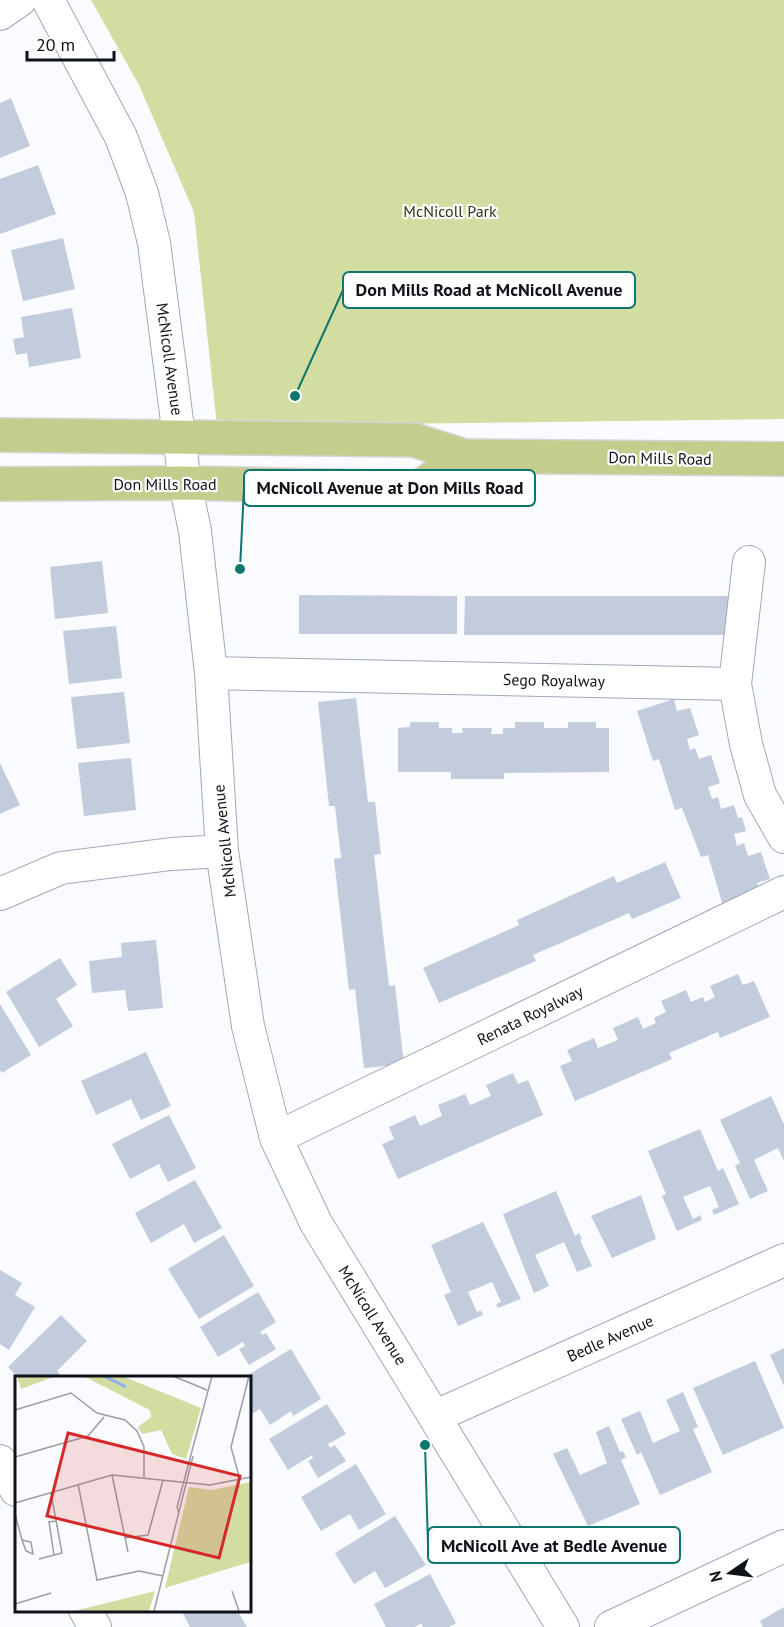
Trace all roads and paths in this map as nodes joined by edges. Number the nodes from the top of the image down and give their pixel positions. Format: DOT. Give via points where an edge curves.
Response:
graph roads {
  1 [pos="20,0"];
  2 [pos="48,0"];
  3 [pos="0,14"];
  4 [pos="0,435"];
  5 [pos="180,436"];
  6 [pos="464,456"];
  7 [pos="784,459"];
  8 [pos="185,483"];
  9 [pos="0,484"];
  10 [pos="749,562"];
  11 [pos="211,673"];
  12 [pos="735,684"];
  13 [pos="784,837"];
  14 [pos="222,851"];
  15 [pos="784,892"];
  16 [pos="0,894"];
  17 [pos="276,1138"];
  18 [pos="784,1260"];
  19 [pos="436,1416"];
  20 [pos="0,1461"];
  21 [pos="15,1488"];
  22 [pos="784,1546"];
  23 [pos="87,1612"];
  24 [pos="95,1627"];
  25 [pos="564,1627"];
  26 [pos="611,1627"];
  1 -- 3 [label="street"];
  2 -- 5 [label="street, McNicoll Avenue" via="121,137 142,193 154,243"];
  4 -- 5 [label="main road, Don Mills Road"];
  5 -- 6 [label="main road, Don Mills Road" via="414,440"];
  5 -- 8 [label="street, McNicoll Avenue"];
  6 -- 7 [label="main road, Don Mills Road"];
  6 -- 8 [label="main road, Don Mills Road" via="418,488"];
  8 -- 9 [label="main road, Don Mills Road"];
  8 -- 11 [label="street, McNicoll Avenue" via="195,531"];
  10 -- 12 [label="street"];
  11 -- 12 [label="street, Sego Royalway"];
  11 -- 14 [label="street, McNicoll Avenue"];
  12 -- 13 [label="street" via="760,795"];
  14 -- 16 [label="street" via="61,868"];
  14 -- 17 [label="street, McNicoll Avenue" via="248,1026"];
  15 -- 17 [label="street, Renata Royalway"];
  17 -- 19 [label="street, McNicoll Avenue" via="316,1223"];
  18 -- 19 [label="street, Bedle Avenue"];
  19 -- 25 [label="street, McNicoll Avenue"];
  20 -- 21 [label="street"];
  22 -- 26 [label="street"];
  23 -- 24 [label="street"];
}
